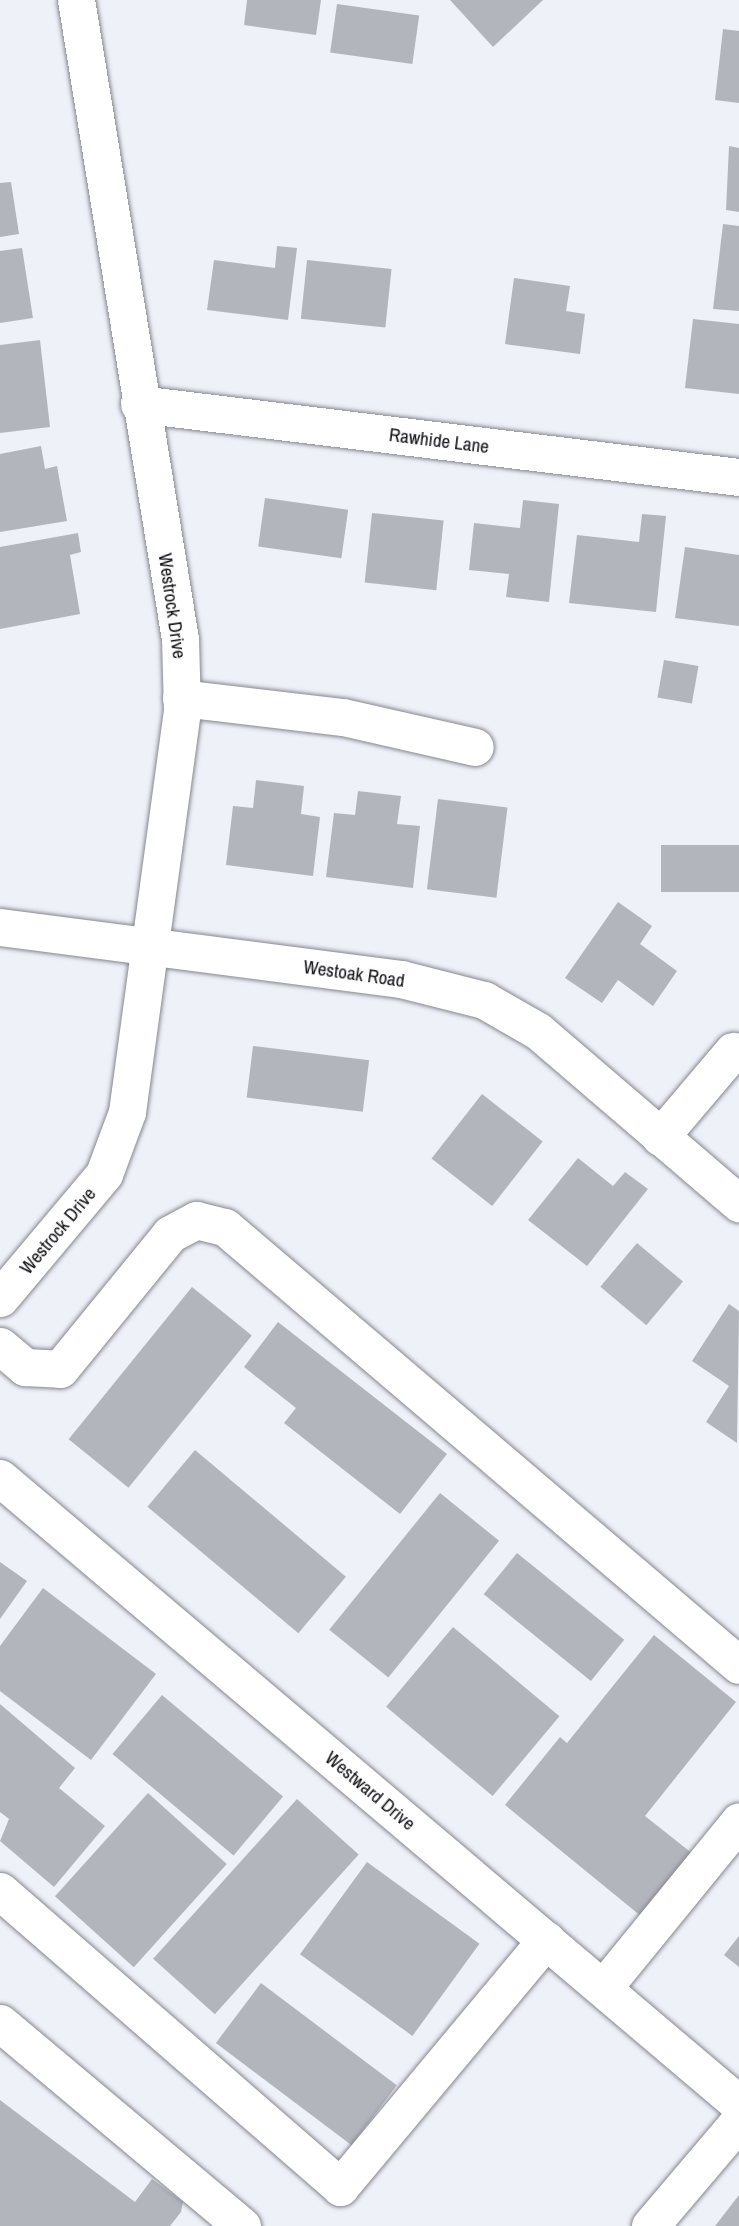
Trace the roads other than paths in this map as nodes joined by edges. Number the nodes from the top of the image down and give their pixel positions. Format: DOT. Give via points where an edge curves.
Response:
graph roads {
  1 [pos="76,0"];
  2 [pos="139,404"];
  3 [pos="739,477"];
  4 [pos="181,698"];
  5 [pos="475,747"];
  6 [pos="0,927"];
  7 [pos="149,947"];
  8 [pos="733,1051"];
  9 [pos="660,1137"];
  10 [pos="739,1203"];
  11 [pos="0,1297"];
  12 [pos="0,1346"];
  13 [pos="0,1478"];
  14 [pos="739,1665"];
  15 [pos="739,1821"];
  16 [pos="0,1891"];
  17 [pos="546,1940"];
  18 [pos="603,1988"];
  19 [pos="0,2023"];
  20 [pos="739,2104"];
  21 [pos="739,2121"];
  22 [pos="242,2226"];
  23 [pos="650,2226"];
  1 -- 2 [label="street, Westrock Drive"];
  2 -- 3 [label="street, Rawhide Lane"];
  2 -- 4 [label="street, Westrock Drive" via="180,639"];
  4 -- 5 [label="street" via="343,718"];
  4 -- 7 [label="street, Westrock Drive"];
  6 -- 7 [label="street, Westoak Road"];
  7 -- 9 [label="street, Westoak Road" via="401,979 484,1000 538,1031"];
  7 -- 11 [label="street, Westrock Drive" via="134,1080 118,1144 80,1209"];
  8 -- 9 [label="street"];
  9 -- 10 [label="street, Westoak Road"];
  12 -- 14 [label="street" via="25,1367 60,1369 170,1234 196,1220 225,1227"];
  13 -- 17 [label="street, Westward Drive"];
  15 -- 18 [label="street"];
  16 -- 17 [label="street" via="340,2187"];
  17 -- 18 [label="street, Westward Drive"];
  18 -- 20 [label="street, Westward Drive"];
  19 -- 22 [label="street"];
  21 -- 23 [label="street"];
}
